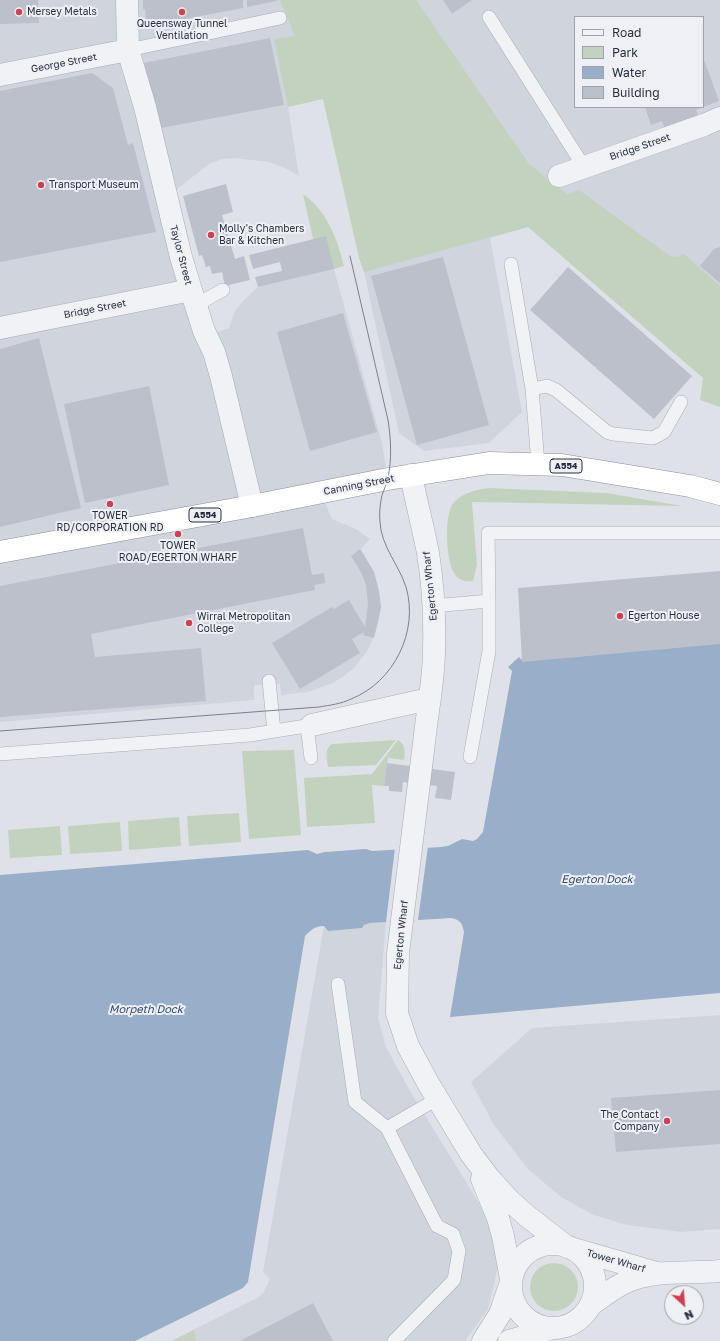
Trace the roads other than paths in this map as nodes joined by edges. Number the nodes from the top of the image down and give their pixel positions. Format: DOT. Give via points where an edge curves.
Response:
graph roads {
  1 [pos="127,0"];
  2 [pos="489,17"];
  3 [pos="280,18"];
  4 [pos="128,50"];
  5 [pos="0,75"];
  6 [pos="720,118"];
  7 [pos="584,167"];
  8 [pos="559,176"];
  9 [pos="511,264"];
  10 [pos="223,290"];
  11 [pos="193,298"];
  12 [pos="0,328"];
  13 [pos="532,389"];
  14 [pos="681,402"];
  15 [pos="538,464"];
  16 [pos="411,475"];
  17 [pos="720,494"];
  18 [pos="252,506"];
  19 [pos="720,534"];
  20 [pos="0,552"];
  21 [pos="489,601"];
  22 [pos="433,606"];
  23 [pos="269,681"];
  24 [pos="429,699"];
  25 [pos="310,726"];
  26 [pos="274,732"];
  27 [pos="0,754"];
  28 [pos="470,757"];
  29 [pos="311,758"];
  30 [pos="338,984"];
  31 [pos="438,1099"];
  32 [pos="387,1128"];
  33 [pos="471,1154"];
  34 [pos="570,1248"];
  35 [pos="720,1271"];
  36 [pos="660,1274"];
  37 [pos="511,1282"];
  38 [pos="592,1304"];
  39 [pos="556,1333"];
  40 [pos="394,1341"];
  41 [pos="483,1341"];
  42 [pos="509,1341"];
  1 -- 4 [label="street, Taylor Street"];
  2 -- 7 [label="lane"];
  3 -- 4 [label="lane"];
  4 -- 5 [label="street, George Street"];
  4 -- 11 [label="street, Taylor Street" via="145,106"];
  6 -- 7 [label="street, Bridge Street"];
  7 -- 8 [label="street, Bridge Street"];
  9 -- 13 [label="lane"];
  10 -- 11 [label="lane, Bridge Street"];
  11 -- 12 [label="street, Bridge Street"];
  11 -- 18 [label="street, Taylor Street" via="221,376"];
  13 -- 14 [label="lane" via="547,386 556,390 607,432 653,438 664,432"];
  13 -- 15 [label="lane"];
  15 -- 16 [label="highway, Canning Street / A554" via="489,463"];
  15 -- 17 [label="highway, Canning Street / A554" via="562,465 675,483"];
  16 -- 18 [label="highway, Canning Street / A554"];
  16 -- 22 [label="street, Egerton Wharf" via="428,552"];
  18 -- 20 [label="highway, Canning Street / A554"];
  19 -- 21 [label="lane" via="488,533"];
  21 -- 22 [label="lane"];
  21 -- 28 [label="lane" via="490,651"];
  22 -- 24 [label="street, Egerton Wharf" via="433,677"];
  23 -- 26 [label="lane"];
  24 -- 25 [label="street"];
  24 -- 31 [label="street, Egerton Wharf" via="398,953 396,1012 408,1046"];
  25 -- 26 [label="lane"];
  25 -- 29 [label="lane"];
  26 -- 27 [label="lane"];
  30 -- 32 [label="lane" via="355,1102"];
  31 -- 32 [label="lane"];
  31 -- 33 [label="street, Egerton Wharf"];
  32 -- 40 [label="lane" via="437,1226 453,1234 459,1251 454,1280"];
  33 -- 34 [label="street, Egerton Wharf" via="508,1199"];
  33 -- 37 [label="street, Egerton Wharf" via="498,1218"];
  34 -- 36 [label="street, Tower Wharf"];
  34 -- 37 [label="street" via="553,1244 541,1245 527,1253 516,1264"];
  34 -- 38 [label="street" via="584,1256 595,1276 596,1289"];
  35 -- 36 [label="street, Tower Wharf"];
  36 -- 38 [label="street, Tower Wharf" via="626,1282"];
  37 -- 39 [label="street" via="512,1296 521,1315 537,1326"];
  37 -- 41 [label="street" via="500,1314"];
  38 -- 39 [label="street" via="577,1321"];
  39 -- 42 [label="street"];
}
